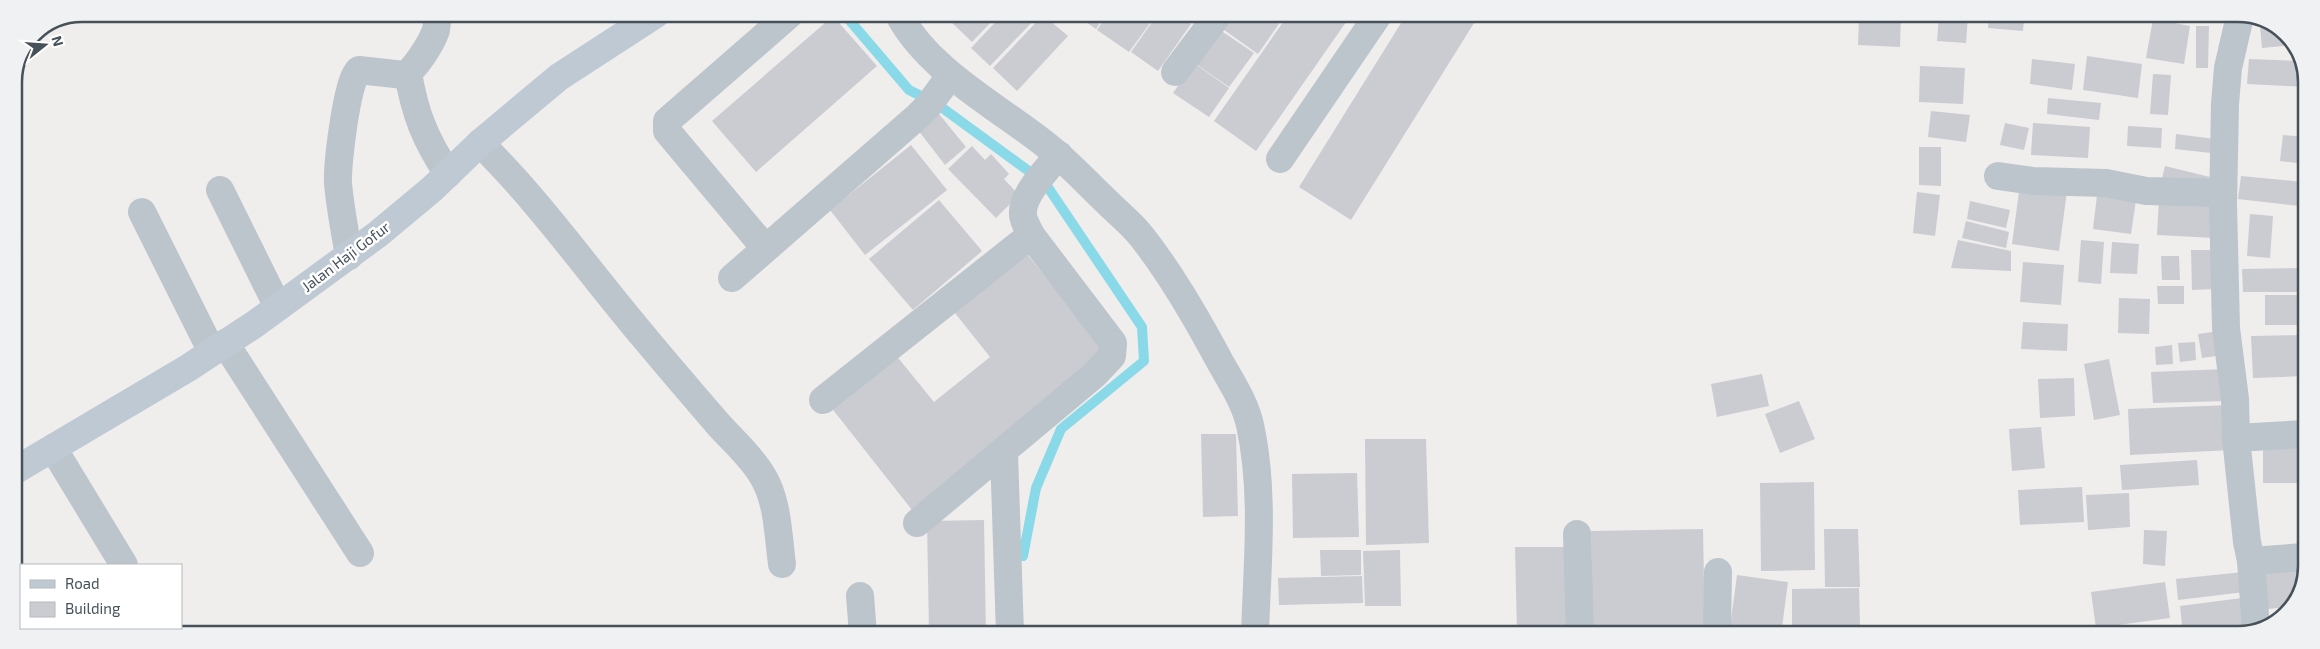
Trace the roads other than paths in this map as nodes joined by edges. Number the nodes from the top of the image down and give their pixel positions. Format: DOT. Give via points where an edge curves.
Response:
graph roads {
  1 [pos="436,22"];
  2 [pos="644,22"];
  3 [pos="781,22"];
  4 [pos="903,22"];
  5 [pos="1209,22"];
  6 [pos="1373,22"];
  7 [pos="2239,22"];
  8 [pos="1175,72"];
  9 [pos="408,73"];
  10 [pos="940,90"];
  11 [pos="480,143"];
  12 [pos="1280,159"];
  13 [pos="1046,171"];
  14 [pos="448,174"];
  15 [pos="1998,176"];
  16 [pos="220,190"];
  17 [pos="2223,193"];
  18 [pos="142,212"];
  19 [pos="1031,235"];
  20 [pos="766,248"];
  21 [pos="349,256"];
  22 [pos="732,278"];
  23 [pos="278,307"];
  24 [pos="219,348"];
  25 [pos="823,400"];
  26 [pos="2298,434"];
  27 [pos="2236,438"];
  28 [pos="53,448"];
  29 [pos="1004,453"];
  30 [pos="23,466"];
  31 [pos="917,523"];
  32 [pos="1577,534"];
  33 [pos="360,553"];
  34 [pos="2298,557"];
  35 [pos="2251,561"];
  36 [pos="123,564"];
  37 [pos="782,564"];
  38 [pos="1718,572"];
  39 [pos="860,596"];
  40 [pos="2256,623"];
  41 [pos="862,626"];
  42 [pos="1010,626"];
  43 [pos="1255,626"];
  44 [pos="1580,626"];
  45 [pos="1717,626"];
  1 -- 9 [label="street" via="436,30 422,56"];
  2 -- 11 [label="street, Jalan Haji Gofur" via="559,77"];
  3 -- 20 [label="street" via="666,125 667,131"];
  4 -- 10 [label="street"];
  5 -- 8 [label="street"];
  6 -- 12 [label="street"];
  7 -- 17 [label="street" via="2228,68"];
  9 -- 14 [label="street" via="413,105 429,145"];
  9 -- 21 [label="street" via="359,70 353,81 348,97 338,181"];
  10 -- 13 [label="street" via="987,100"];
  10 -- 20 [label="street"];
  11 -- 14 [label="street, Jalan Haji Gofur"];
  11 -- 37 [label="street" via="549,218 608,296 719,426 748,455 763,476 771,495"];
  13 -- 19 [label="street" via="1025,201 1022,214"];
  13 -- 43 [label="street" via="1141,236 1175,282 1237,393 1250,422 1260,494"];
  14 -- 21 [label="street, Jalan Haji Gofur"];
  15 -- 17 [label="street" via="2033,182 2106,183 2146,191"];
  16 -- 23 [label="street"];
  17 -- 27 [label="street" via="2226,328 2235,399"];
  18 -- 24 [label="street"];
  19 -- 25 [label="street"];
  19 -- 29 [label="street" via="1113,344 1112,356"];
  20 -- 22 [label="street"];
  21 -- 23 [label="street, Jalan Haji Gofur"];
  23 -- 24 [label="street, Jalan Haji Gofur"];
  24 -- 28 [label="street, Jalan Haji Gofur"];
  24 -- 33 [label="street"];
  26 -- 27 [label="street"];
  27 -- 35 [label="street"];
  28 -- 30 [label="street, Jalan Haji Gofur"];
  28 -- 36 [label="street"];
  29 -- 31 [label="street"];
  29 -- 42 [label="street"];
  32 -- 44 [label="street"];
  34 -- 35 [label="street"];
  35 -- 40 [label="street"];
  38 -- 45 [label="street"];
  39 -- 41 [label="street"];
}
